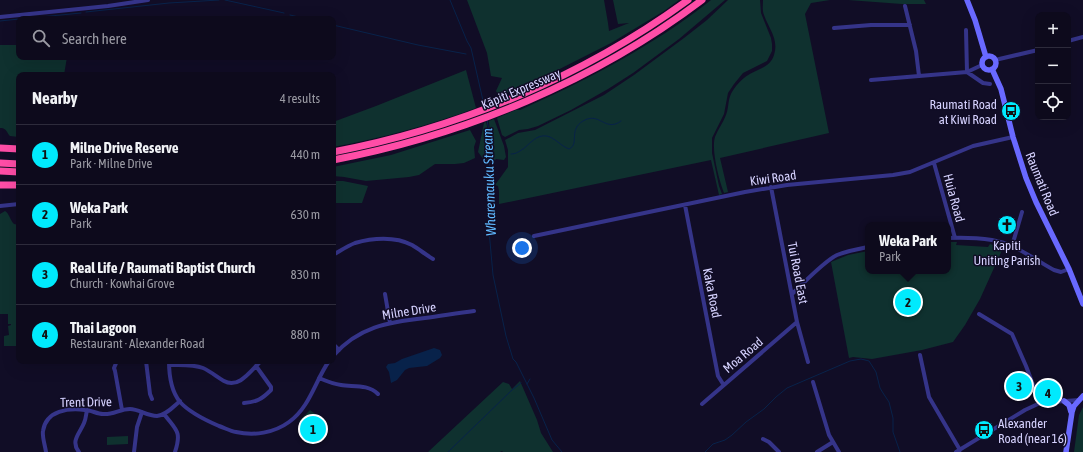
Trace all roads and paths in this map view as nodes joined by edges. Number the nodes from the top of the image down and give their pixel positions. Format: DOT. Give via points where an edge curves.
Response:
graph roads {
  1 [pos="148,0"];
  2 [pos="688,0"];
  3 [pos="702,0"];
  4 [pos="969,1"];
  5 [pos="905,6"];
  6 [pos="0,17"];
  7 [pos="910,25"];
  8 [pos="834,28"];
  9 [pos="966,30"];
  10 [pos="1083,37"];
  11 [pos="1071,40"];
  12 [pos="1035,51"];
  13 [pos="986,56"];
  14 [pos="995,60"];
  15 [pos="982,65"];
  16 [pos="992,69"];
  17 [pos="967,72"];
  18 [pos="919,76"];
  19 [pos="871,80"];
  20 [pos="990,84"];
  21 [pos="1013,137"];
  22 [pos="0,148"];
  23 [pos="16,149"];
  24 [pos="336,151"];
  25 [pos="336,160"];
  26 [pos="0,163"];
  27 [pos="934,163"];
  28 [pos="16,164"];
  29 [pos="0,171"];
  30 [pos="16,172"];
  31 [pos="0,185"];
  32 [pos="16,185"];
  33 [pos="771,188"];
  34 [pos="16,204"];
  35 [pos="685,204"];
  36 [pos="0,206"];
  37 [pos="1022,212"];
  38 [pos="951,222"];
  39 [pos="951,224"];
  40 [pos="534,236"];
  41 [pos="951,238"];
  42 [pos="955,238"];
  43 [pos="1012,246"];
  44 [pos="865,248"];
  45 [pos="336,253"];
  46 [pos="433,259"];
  47 [pos="1069,269"];
  48 [pos="385,294"];
  49 [pos="792,294"];
  50 [pos="1083,304"];
  51 [pos="474,311"];
  52 [pos="979,314"];
  53 [pos="797,322"];
  54 [pos="390,323"];
  55 [pos="336,347"];
  56 [pos="339,350"];
  57 [pos="336,353"];
  58 [pos="920,355"];
  59 [pos="808,362"];
  60 [pos="116,364"];
  61 [pos="146,364"];
  62 [pos="169,364"];
  63 [pos="177,364"];
  64 [pos="257,364"];
  65 [pos="257,364"];
  66 [pos="327,364"];
  67 [pos="319,378"];
  68 [pos="813,382"];
  69 [pos="723,384"];
  70 [pos="378,394"];
  71 [pos="1081,398"];
  72 [pos="152,399"];
  73 [pos="180,401"];
  74 [pos="1064,401"];
  75 [pos="244,403"];
  76 [pos="1040,403"];
  77 [pos="702,404"];
  78 [pos="87,410"];
  79 [pos="122,410"];
  80 [pos="142,412"];
  81 [pos="1072,412"];
  82 [pos="164,414"];
  83 [pos="763,439"];
  84 [pos="833,442"];
  85 [pos="958,451"];
  86 [pos="46,452"];
  87 [pos="79,452"];
  88 [pos="134,452"];
  89 [pos="175,452"];
  90 [pos="779,452"];
  91 [pos="817,452"];
  92 [pos="840,452"];
  93 [pos="1066,452"];
  1 -- 6 [label="street"];
  2 -- 24 [label="highway, Kāpiti Expressway" via="643,31 595,59 507,100 407,134"];
  3 -- 25 [label="highway, Kāpiti Expressway" via="647,38 599,66 510,108 411,142"];
  4 -- 13 [label="main road"];
  5 -- 7 [label="street"];
  7 -- 8 [label="street"];
  7 -- 18 [label="street"];
  9 -- 17 [label="street"];
  10 -- 11 [label="street"];
  12 -- 14 [label="street"];
  13 -- 14 [label="main road" via="991,56"];
  13 -- 15 [label="main road"];
  14 -- 16 [label="main road"];
  15 -- 16 [label="main road" via="986,69"];
  15 -- 17 [label="street"];
  16 -- 21 [label="main road, Raumati Road" via="1001,89"];
  17 -- 18 [label="street"];
  17 -- 20 [label="street" via="983,83"];
  18 -- 19 [label="street"];
  21 -- 27 [label="street, Kiwi Road" via="973,146"];
  21 -- 47 [label="main road, Raumati Road" via="1036,202"];
  22 -- 23 [label="highway"];
  26 -- 28 [label="highway"];
  27 -- 33 [label="street, Kiwi Road" via="893,175 787,184"];
  27 -- 38 [label="street, Huia Road"];
  29 -- 30 [label="highway"];
  31 -- 32 [label="highway"];
  33 -- 35 [label="street, Kiwi Road"];
  33 -- 49 [label="street, Tui Road East"];
  34 -- 36 [label="street"];
  35 -- 40 [label="street, Kiwi Road"];
  35 -- 69 [label="street, Kaka Road" via="718,376"];
  37 -- 43 [label="street"];
  39 -- 42 [label="street, Huia Road"];
  41 -- 42 [label="street"];
  42 -- 43 [label="street" via="987,240"];
  43 -- 47 [label="street" via="1054,270 1061,272"];
  44 -- 49 [label="street" via="837,255"];
  45 -- 46 [label="street" via="354,244 389,239 412,245"];
  47 -- 50 [label="main road, Raumati Road"];
  48 -- 54 [label="street"];
  49 -- 53 [label="street, Tui Road East"];
  51 -- 54 [label="street, Milne Drive"];
  52 -- 76 [label="street" via="1012,334"];
  53 -- 59 [label="street, Tui Road East"];
  53 -- 69 [label="street, Moa Road"];
  54 -- 56 [label="street, Milne Drive" via="360,334"];
  55 -- 56 [label="street"];
  56 -- 57 [label="street, Milne Drive"];
  58 -- 85 [label="street" via="929,397"];
  60 -- 79 [label="street" via="114,368"];
  61 -- 72 [label="street"];
  62 -- 73 [label="street" via="170,381"];
  63 -- 64 [label="street" via="203,368 233,384"];
  65 -- 75 [label="street" via="271,390 262,399"];
  66 -- 67 [label="street"];
  67 -- 70 [label="street" via="339,385 365,387"];
  67 -- 73 [label="street" via="297,415 280,427 260,433 235,432 210,422 192,412"];
  68 -- 84 [label="street"];
  69 -- 77 [label="street, Moa Road"];
  71 -- 74 [label="street"];
  71 -- 81 [label="main road"];
  73 -- 82 [label="street"];
  74 -- 76 [label="street"];
  74 -- 81 [label="main road"];
  76 -- 85 [label="street"];
  78 -- 79 [label="street, Trent Drive" via="111,414"];
  78 -- 86 [label="street, Trent Drive" via="61,411 50,416 43,432"];
  78 -- 87 [label="street" via="74,444"];
  79 -- 80 [label="street, Trent Drive"];
  80 -- 82 [label="street, Trent Drive" via="157,416"];
  80 -- 88 [label="street"];
  81 -- 93 [label="main road"];
  82 -- 89 [label="street" via="176,429 179,438"];
  83 -- 90 [label="street"];
  84 -- 91 [label="street"];
  84 -- 92 [label="street"];
}
